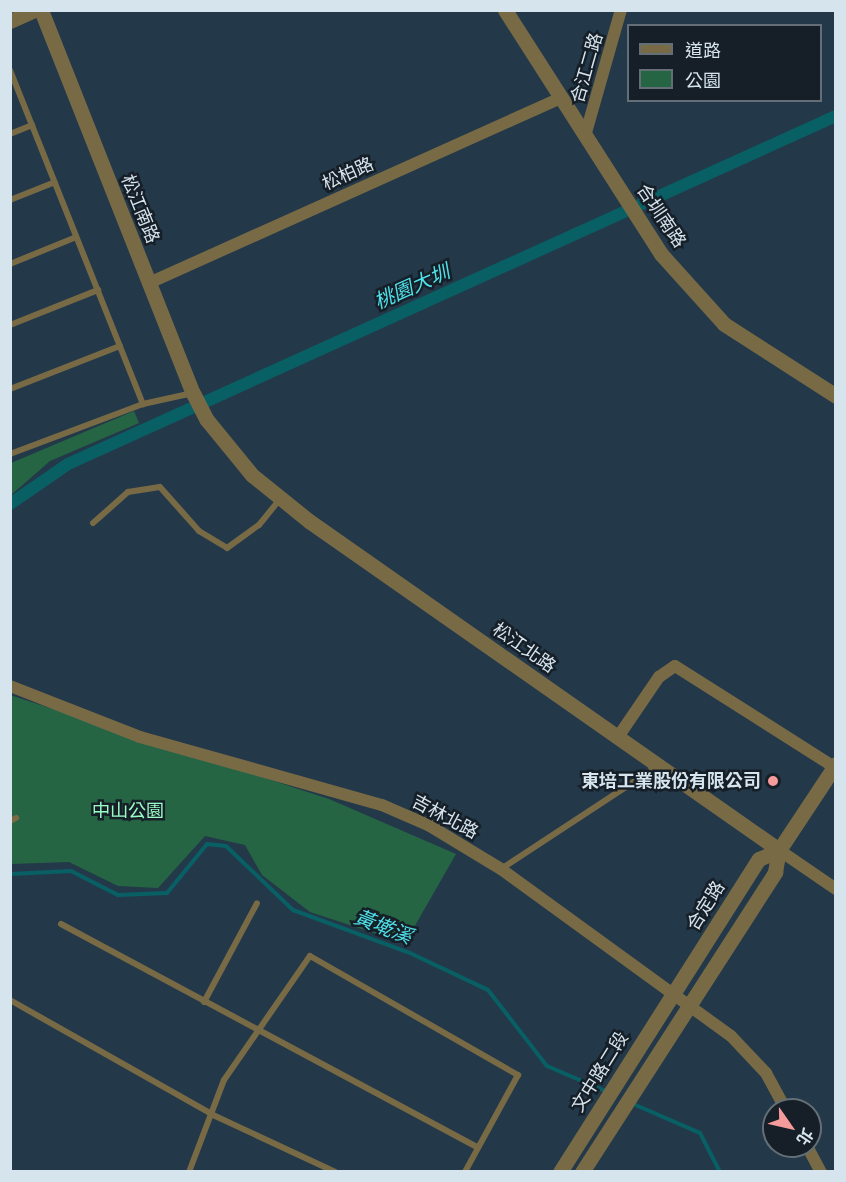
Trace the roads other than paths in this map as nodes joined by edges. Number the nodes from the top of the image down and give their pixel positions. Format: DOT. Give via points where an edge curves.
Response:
graph roads {
  1 [pos="35,10"];
  2 [pos="40,10"];
  3 [pos="505,10"];
  4 [pos="621,10"];
  5 [pos="10,21"];
  6 [pos="11,73"];
  7 [pos="561,98"];
  8 [pos="32,125"];
  9 [pos="10,134"];
  10 [pos="585,136"];
  11 [pos="55,182"];
  12 [pos="10,200"];
  13 [pos="76,237"];
  14 [pos="10,264"];
  15 [pos="149,283"];
  16 [pos="98,290"];
  17 [pos="10,325"];
  18 [pos="120,346"];
  19 [pos="10,389"];
  20 [pos="194,395"];
  21 [pos="836,396"];
  22 [pos="142,404"];
  23 [pos="207,420"];
  24 [pos="10,454"];
  25 [pos="281,498"];
  26 [pos="93,523"];
  27 [pos="14,690"];
  28 [pos="618,737"];
  29 [pos="659,765"];
  30 [pos="835,765"];
  31 [pos="779,850"];
  32 [pos="501,868"];
  33 [pos="836,889"];
  34 [pos="257,903"];
  35 [pos="61,924"];
  36 [pos="674,993"];
  37 [pos="10,1000"];
  38 [pos="204,1002"];
  39 [pos="691,1005"];
  40 [pos="260,1033"];
  41 [pos="780,1098"];
  42 [pos="213,1115"];
  43 [pos="478,1148"];
  44 [pos="813,1158"];
  45 [pos="189,1172"];
  46 [pos="335,1172"];
  47 [pos="465,1172"];
  48 [pos="560,1172"];
  49 [pos="582,1172"];
  50 [pos="821,1172"];
  1 -- 5 [label="street"];
  2 -- 15 [label="street, 松江南路"];
  3 -- 7 [label="street, 合圳南路"];
  4 -- 10 [label="street, 合江二路"];
  6 -- 8 [label="lane"];
  7 -- 10 [label="street, 合圳南路"];
  7 -- 15 [label="street, 松柏路"];
  8 -- 9 [label="lane"];
  8 -- 11 [label="lane"];
  10 -- 21 [label="street, 合圳南路" via="661,254 724,324"];
  11 -- 12 [label="lane"];
  11 -- 13 [label="lane"];
  13 -- 14 [label="lane"];
  13 -- 16 [label="lane"];
  15 -- 20 [label="street, 松江南路"];
  16 -- 17 [label="lane"];
  16 -- 18 [label="lane"];
  18 -- 19 [label="lane"];
  18 -- 22 [label="lane"];
  20 -- 22 [label="lane"];
  20 -- 23 [label="street, 松江南路"];
  22 -- 24 [label="lane"];
  23 -- 25 [label="street, 松江北路" via="252,475"];
  25 -- 26 [label="lane" via="259,525 227,548 199,531 160,487 128,492"];
  25 -- 28 [label="street, 松江北路"];
  27 -- 32 [label="street, 吉林北路" via="140,737 382,805"];
  28 -- 29 [label="street, 松江北路"];
  28 -- 30 [label="street" via="659,677 675,666"];
  29 -- 31 [label="street, 松江北路"];
  29 -- 32 [label="lane"];
  30 -- 31 [label="street, 合定路"];
  31 -- 33 [label="street, 松江北路"];
  31 -- 36 [label="street, 合定路" via="759,859"];
  31 -- 39 [label="street, 合定路" via="776,872"];
  32 -- 36 [label="street, 吉林北路"];
  34 -- 38 [label="lane"];
  35 -- 38 [label="lane"];
  36 -- 39 [label="street, 吉林北路"];
  36 -- 48 [label="street, 文中路二段"];
  37 -- 42 [label="lane"];
  38 -- 40 [label="lane"];
  39 -- 41 [label="street, 吉林北路" via="766,1073"];
  39 -- 49 [label="street"];
  40 -- 42 [label="lane" via="224,1080"];
  40 -- 43 [label="lane"];
  40 -- 43 [label="lane" via="305,957 315,958 512,1068 516,1083"];
  42 -- 45 [label="lane"];
  42 -- 46 [label="lane"];
  43 -- 47 [label="lane"];
  44 -- 50 [label="street"];
}
